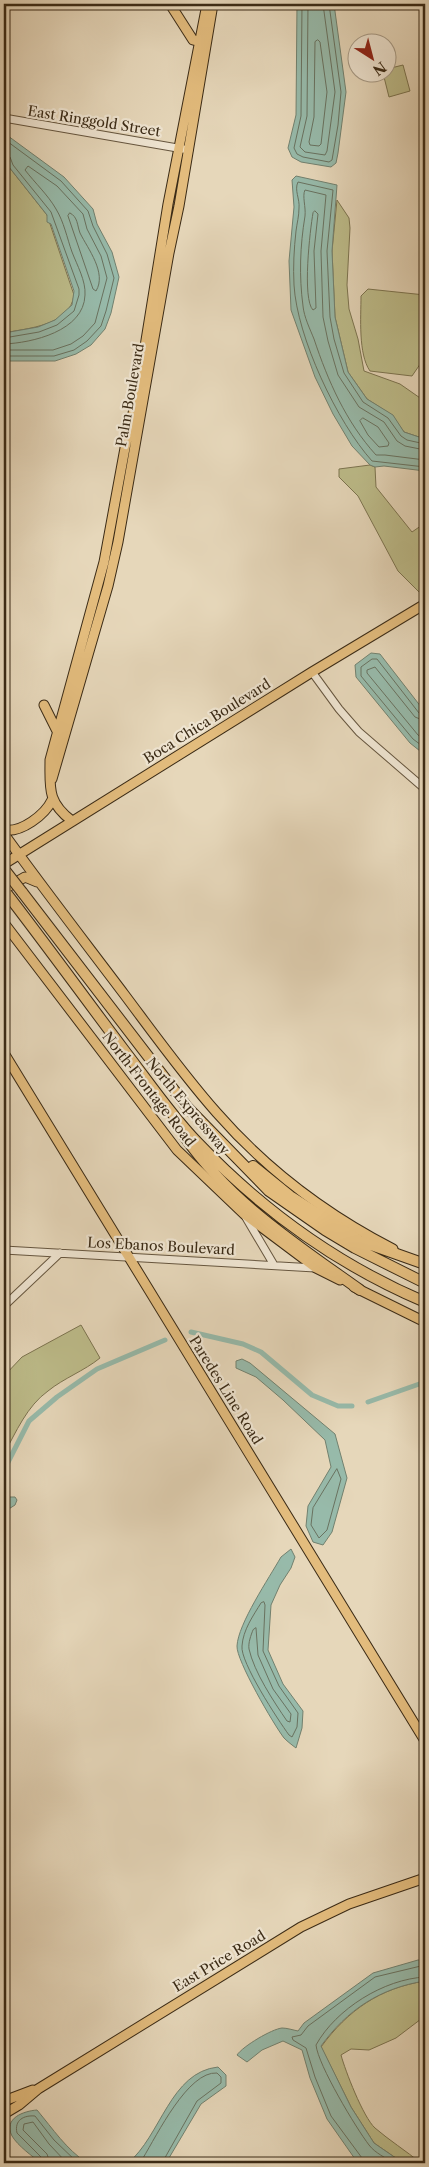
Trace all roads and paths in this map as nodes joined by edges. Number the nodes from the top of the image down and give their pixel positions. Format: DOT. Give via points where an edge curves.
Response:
graph roads {
  1 [pos="170,4"];
  2 [pos="207,4"];
  3 [pos="213,4"];
  4 [pos="204,43"];
  5 [pos="4,118"];
  6 [pos="184,149"];
  7 [pos="425,604"];
  8 [pos="312,672"];
  9 [pos="44,704"];
  10 [pos="57,732"];
  11 [pos="50,786"];
  12 [pos="425,790"];
  13 [pos="52,800"];
  14 [pos="72,821"];
  15 [pos="4,832"];
  16 [pos="19,854"];
  17 [pos="4,864"];
  18 [pos="4,869"];
  19 [pos="43,887"];
  20 [pos="6,892"];
  21 [pos="4,923"];
  22 [pos="4,1053"];
  23 [pos="132,1060"];
  24 [pos="206,1127"];
  25 [pos="244,1214"];
  26 [pos="4,1250"];
  27 [pos="60,1253"];
  28 [pos="128,1256"];
  29 [pos="423,1264"];
  30 [pos="274,1265"];
  31 [pos="316,1268"];
  32 [pos="425,1283"];
  33 [pos="360,1290"];
  34 [pos="425,1302"];
  35 [pos="4,1306"];
  36 [pos="425,1322"];
  37 [pos="425,1741"];
  38 [pos="425,1878"];
  39 [pos="38,2089"];
  40 [pos="4,2101"];
  41 [pos="4,2114"];
  1 -- 4 [label="main road" via="193,40"];
  2 -- 4 [label="main road, Palm Boulevard"];
  3 -- 4 [label="main road, Palm Boulevard"];
  4 -- 6 [label="main road, Palm Boulevard"];
  5 -- 6 [label="street, East Ringgold Street"];
  6 -- 10 [label="main road, Palm Boulevard" via="168,204 137,396 104,562"];
  6 -- 11 [label="main road, Palm Boulevard" via="145,398 108,586"];
  7 -- 8 [label="main road, Boca Chica Boulevard"];
  8 -- 12 [label="street" via="359,732"];
  8 -- 14 [label="main road, Boca Chica Boulevard"];
  9 -- 10 [label="main road"];
  10 -- 11 [label="main road, Palm Boulevard" via="50,760"];
  11 -- 13 [label="main road, Palm Boulevard"];
  13 -- 14 [label="main road"];
  13 -- 15 [label="main road" via="49,807 33,820"];
  14 -- 16 [label="main road, Boca Chica Boulevard"];
  15 -- 16 [label="main road, North Expressway"];
  16 -- 17 [label="main road, Boca Chica Boulevard"];
  16 -- 19 [label="main road, North Expressway"];
  18 -- 24 [label="highway, North Expressway, bridge"];
  19 -- 20 [label="main road" via="25,877"];
  19 -- 29 [label="main road, North Expressway" via="177,1064 243,1140 268,1164 330,1211"];
  20 -- 23 [label="highway, North Expressway"];
  21 -- 25 [label="main road, North Frontage Road" via="172,1143"];
  22 -- 28 [label="main road, Paredes Line Road"];
  23 -- 33 [label="highway" via="198,1156 225,1186 271,1226"];
  23 -- 34 [label="highway, North Expressway" via="196,1141 264,1206 344,1261"];
  24 -- 29 [label="highway" via="290,1196 360,1241"];
  24 -- 32 [label="highway, North Expressway" via="270,1191 293,1208 355,1248"];
  25 -- 30 [label="street"];
  25 -- 31 [label="main road, North Frontage Road"];
  26 -- 27 [label="street, Los Ebanos Boulevard"];
  27 -- 28 [label="street, Los Ebanos Boulevard"];
  27 -- 35 [label="street"];
  28 -- 30 [label="street, Los Ebanos Boulevard"];
  28 -- 37 [label="main road, Paredes Line Road"];
  30 -- 31 [label="street, Los Ebanos Boulevard"];
  31 -- 33 [label="main road, North Frontage Road"];
  33 -- 36 [label="main road, North Frontage Road"];
  38 -- 39 [label="main road, East Price Road" via="349,1904 302,1927"];
  39 -- 40 [label="main road, East Price Road"];
  39 -- 41 [label="main road, East Price Road"];
}
